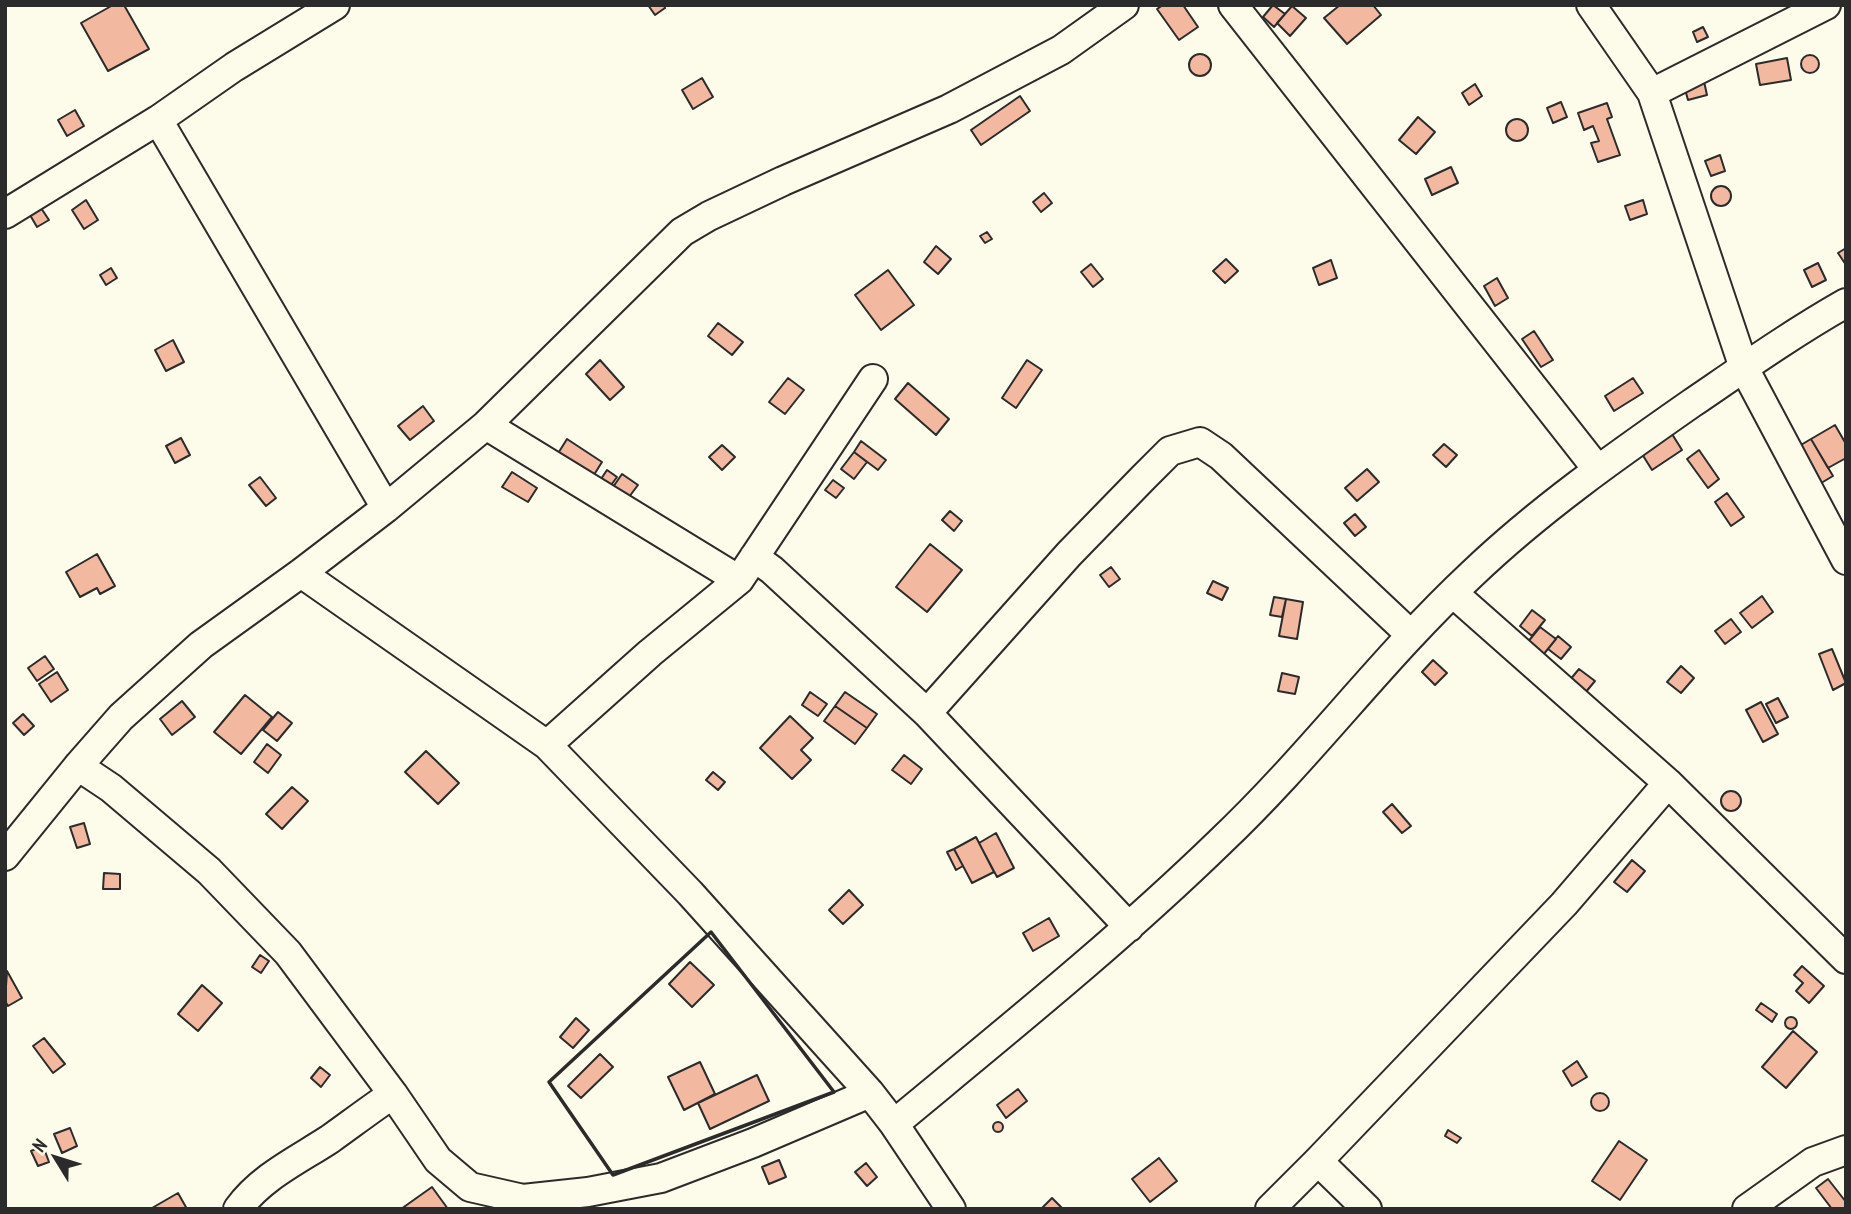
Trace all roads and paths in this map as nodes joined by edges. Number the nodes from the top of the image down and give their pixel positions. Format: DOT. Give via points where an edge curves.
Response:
graph roads {
  1 [pos="335,5"];
  2 [pos="1124,5"];
  3 [pos="1233,5"];
  4 [pos="1591,5"];
  5 [pos="1826,5"];
  6 [pos="1652,93"];
  7 [pos="159,120"];
  8 [pos="5,214"];
  9 [pos="1846,303"];
  10 [pos="1744,368"];
  11 [pos="873,379"];
  12 [pos="486,425"];
  13 [pos="1598,471"];
  14 [pos="386,508"];
  15 [pos="1846,560"];
  16 [pos="746,568"];
  17 [pos="301,573"];
  18 [pos="1452,593"];
  19 [pos="1410,635"];
  20 [pos="927,713"];
  21 [pos="547,745"];
  22 [pos="78,766"];
  23 [pos="1668,783"];
  24 [pos="5,856"];
  25 [pos="1129,927"];
  26 [pos="1846,959"];
  27 [pos="870,1093"];
  28 [pos="393,1094"];
  29 [pos="894,1124"];
  30 [pos="1846,1150"];
  31 [pos="1318,1161"];
  32 [pos="237,1209"];
  33 [pos="951,1209"];
  34 [pos="1270,1209"];
  35 [pos="1367,1209"];
  36 [pos="1747,1209"];
  1 -- 7 [label="street"];
  2 -- 12 [label="street" via="1061,50 949,109 783,181 682,232"];
  3 -- 13 [label="street"];
  4 -- 6 [label="street"];
  5 -- 6 [label="street"];
  6 -- 10 [label="street"];
  7 -- 8 [label="street"];
  7 -- 14 [label="street"];
  9 -- 10 [label="street"];
  10 -- 13 [label="street"];
  10 -- 15 [label="street"];
  11 -- 16 [label="street"];
  12 -- 14 [label="street"];
  12 -- 16 [label="street"];
  13 -- 18 [label="street"];
  14 -- 17 [label="street"];
  16 -- 20 [label="street" via="772,570"];
  16 -- 21 [label="street"];
  17 -- 21 [label="street"];
  17 -- 22 [label="street" via="201,645 121,717"];
  18 -- 19 [label="street"];
  18 -- 23 [label="street"];
  19 -- 20 [label="street" via="1221,456 1200,442 1170,451 1069,554"];
  19 -- 25 [label="street" via="1223,840"];
  20 -- 25 [label="street"];
  21 -- 27 [label="street" via="690,893"];
  22 -- 24 [label="street"];
  22 -- 28 [label="street" via="209,871 288,953"];
  23 -- 26 [label="street"];
  23 -- 31 [label="street" via="1564,904"];
  25 -- 29 [label="street"];
  27 -- 28 [label="street" via="661,1178 523,1199 470,1187 438,1160"];
  27 -- 29 [label="street"];
  28 -- 32 [label="street" via="279,1170"];
  29 -- 33 [label="street"];
  30 -- 36 [label="street" via="1813,1162"];
  31 -- 34 [label="street"];
  31 -- 35 [label="street"];
}
